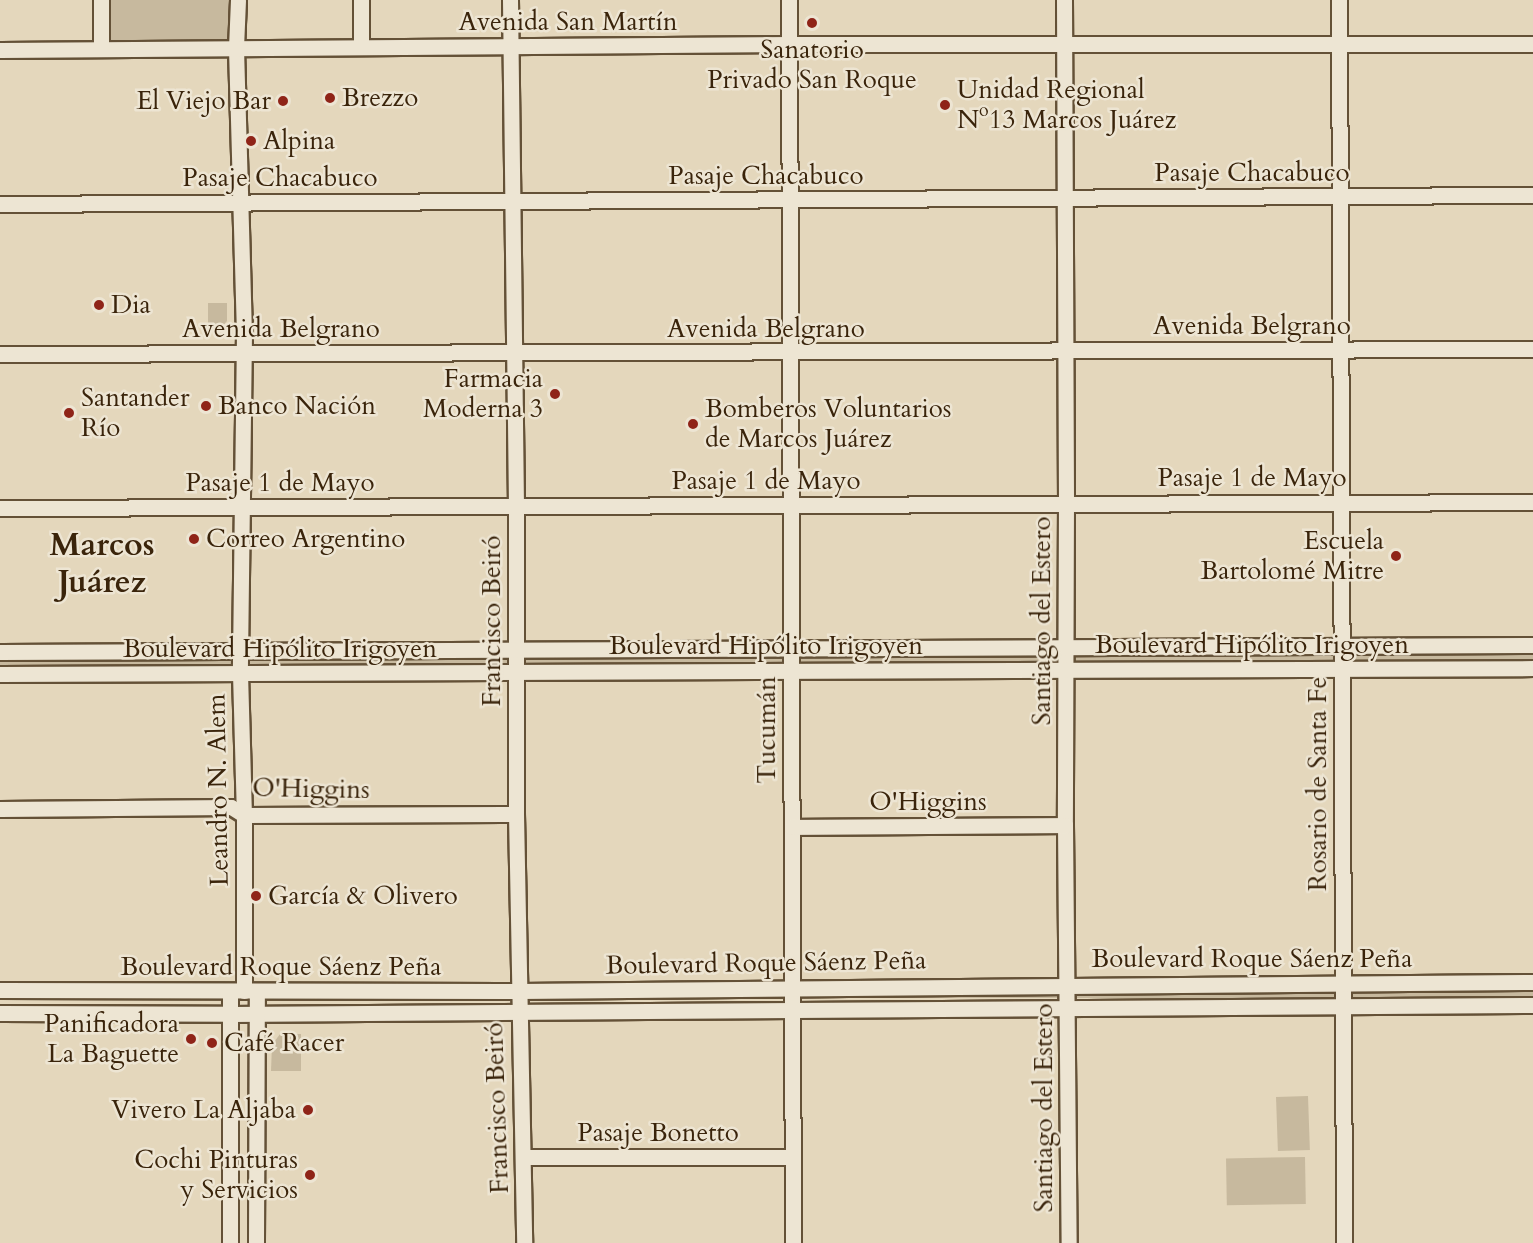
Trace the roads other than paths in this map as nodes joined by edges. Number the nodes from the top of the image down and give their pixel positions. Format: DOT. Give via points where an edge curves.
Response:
graph roads {
  1 [pos="101,0"];
  2 [pos="238,0"];
  3 [pos="361,0"];
  4 [pos="510,0"];
  5 [pos="789,0"];
  6 [pos="1064,0"];
  7 [pos="1339,0"];
  8 [pos="789,44"];
  9 [pos="1339,44"];
  10 [pos="1533,44"];
  11 [pos="1064,45"];
  12 [pos="510,46"];
  13 [pos="361,47"];
  14 [pos="236,48"];
  15 [pos="101,49"];
  16 [pos="0,50"];
  17 [pos="1533,195"];
  18 [pos="1340,197"];
  19 [pos="1063,198"];
  20 [pos="789,200"];
  21 [pos="241,201"];
  22 [pos="513,201"];
  23 [pos="0,204"];
  24 [pos="1533,349"];
  25 [pos="1064,350"];
  26 [pos="1340,350"];
  27 [pos="243,352"];
  28 [pos="515,353"];
  29 [pos="790,353"];
  30 [pos="0,354"];
  31 [pos="1066,502"];
  32 [pos="1341,502"];
  33 [pos="1533,502"];
  34 [pos="790,505"];
  35 [pos="516,506"];
  36 [pos="242,507"];
  37 [pos="0,508"];
  38 [pos="1533,645"];
  39 [pos="1341,646"];
  40 [pos="1065,647"];
  41 [pos="791,648"];
  42 [pos="514,649"];
  43 [pos="240,650"];
  44 [pos="0,652"];
  45 [pos="1342,668"];
  46 [pos="1533,668"];
  47 [pos="791,669"];
  48 [pos="1065,669"];
  49 [pos="240,673"];
  50 [pos="515,673"];
  51 [pos="0,674"];
  52 [pos="0,809"];
  53 [pos="244,814"];
  54 [pos="516,814"];
  55 [pos="1065,825"];
  56 [pos="792,827"];
  57 [pos="1533,982"];
  58 [pos="1343,983"];
  59 [pos="1066,984"];
  60 [pos="792,986"];
  61 [pos="0,990"];
  62 [pos="244,991"];
  63 [pos="519,991"];
  64 [pos="1343,1005"];
  65 [pos="1533,1005"];
  66 [pos="1067,1007"];
  67 [pos="792,1009"];
  68 [pos="518,1011"];
  69 [pos="0,1013"];
  70 [pos="231,1014"];
  71 [pos="256,1014"];
  72 [pos="524,1157"];
  73 [pos="793,1157"];
  74 [pos="230,1243"];
  75 [pos="256,1243"];
  76 [pos="524,1243"];
  77 [pos="793,1243"];
  78 [pos="1069,1243"];
  79 [pos="1344,1243"];
  1 -- 15 [label="street"];
  2 -- 14 [label="street, Leandro N. Alem"];
  3 -- 13 [label="street"];
  4 -- 12 [label="street, Francisco Beiró"];
  5 -- 8 [label="street, Tucumán"];
  6 -- 11 [label="street, Santiago del Estero"];
  7 -- 9 [label="street, Rosario de Santa Fe"];
  8 -- 11 [label="street, Avenida San Martín"];
  8 -- 12 [label="street, Avenida San Martín"];
  8 -- 20 [label="street, Tucumán"];
  9 -- 10 [label="street, Avenida San Martín"];
  9 -- 11 [label="street, Avenida San Martín"];
  9 -- 18 [label="street, Rosario de Santa Fe"];
  11 -- 19 [label="street, Santiago del Estero"];
  12 -- 13 [label="street, Avenida San Martín"];
  12 -- 22 [label="street, Francisco Beiró"];
  13 -- 14 [label="street, Avenida San Martín"];
  14 -- 15 [label="street, Avenida San Martín"];
  14 -- 21 [label="street, Leandro N. Alem"];
  15 -- 16 [label="street, Avenida San Martín"];
  17 -- 18 [label="street, Pasaje Chacabuco"];
  18 -- 19 [label="street, Pasaje Chacabuco"];
  18 -- 26 [label="street, Rosario de Santa Fe"];
  19 -- 20 [label="street, Pasaje Chacabuco"];
  19 -- 25 [label="street, Santiago del Estero"];
  20 -- 22 [label="street, Pasaje Chacabuco"];
  20 -- 29 [label="street, Tucumán"];
  21 -- 22 [label="street, Pasaje Chacabuco"];
  21 -- 23 [label="street, Pasaje Chacabuco"];
  21 -- 27 [label="street, Leandro N. Alem"];
  22 -- 28 [label="street, Francisco Beiró"];
  24 -- 26 [label="street, Avenida Belgrano"];
  25 -- 26 [label="street, Avenida Belgrano"];
  25 -- 29 [label="street, Avenida Belgrano"];
  25 -- 31 [label="street, Santiago del Estero"];
  26 -- 32 [label="street, Rosario de Santa Fe"];
  27 -- 28 [label="street, Avenida Belgrano"];
  27 -- 30 [label="street, Avenida Belgrano"];
  27 -- 36 [label="street, Leandro N. Alem"];
  28 -- 29 [label="street, Avenida Belgrano"];
  28 -- 35 [label="street, Francisco Beiró"];
  29 -- 34 [label="street, Tucumán"];
  31 -- 32 [label="street, Pasaje 1 de Mayo"];
  31 -- 34 [label="street, Pasaje 1 de Mayo"];
  31 -- 40 [label="street, Santiago del Estero"];
  32 -- 33 [label="street, Pasaje 1 de Mayo"];
  32 -- 39 [label="street, Rosario de Santa Fe"];
  34 -- 35 [label="street, Pasaje 1 de Mayo"];
  34 -- 41 [label="street, Tucumán"];
  35 -- 36 [label="street, Pasaje 1 de Mayo"];
  35 -- 42 [label="street, Francisco Beiró"];
  36 -- 37 [label="street, Pasaje 1 de Mayo"];
  36 -- 43 [label="street, Leandro N. Alem"];
  38 -- 39 [label="street, Boulevard Hipólito Irigoyen"];
  39 -- 40 [label="street, Boulevard Hipólito Irigoyen"];
  39 -- 45 [label="street, Rosario de Santa Fe"];
  40 -- 41 [label="street, Boulevard Hipólito Irigoyen"];
  40 -- 48 [label="street, Santiago del Estero"];
  41 -- 42 [label="street, Boulevard Hipólito Irigoyen"];
  41 -- 47 [label="street, Tucumán"];
  42 -- 43 [label="street, Boulevard Hipólito Irigoyen"];
  42 -- 50 [label="street, Francisco Beiró"];
  43 -- 44 [label="street, Boulevard Hipólito Irigoyen"];
  43 -- 49 [label="street, Leandro N. Alem"];
  45 -- 46 [label="street, Boulevard Hipólito Irigoyen"];
  45 -- 48 [label="street, Boulevard Hipólito Irigoyen"];
  45 -- 58 [label="street, Rosario de Santa Fe"];
  47 -- 48 [label="street, Boulevard Hipólito Irigoyen"];
  47 -- 50 [label="street, Boulevard Hipólito Irigoyen"];
  47 -- 56 [label="street, Tucumán"];
  48 -- 55 [label="street, Santiago del Estero"];
  49 -- 50 [label="street, Boulevard Hipólito Irigoyen"];
  49 -- 51 [label="street, Boulevard Hipólito Irigoyen"];
  49 -- 53 [label="street, Leandro N. Alem"];
  50 -- 54 [label="street, Francisco Beiró"];
  52 -- 53 [label="street, O'Higgins" via="231,807"];
  53 -- 54 [label="street, O'Higgins"];
  53 -- 62 [label="street, Leandro N. Alem"];
  54 -- 63 [label="street, Francisco Beiró"];
  55 -- 56 [label="street, O'Higgins"];
  55 -- 59 [label="street, Santiago del Estero"];
  56 -- 60 [label="street, Tucumán"];
  57 -- 58 [label="street, Boulevard Roque Sáenz Peña"];
  58 -- 59 [label="street, Boulevard Roque Sáenz Peña"];
  58 -- 64 [label="street, Rosario de Santa Fe"];
  59 -- 60 [label="street, Boulevard Roque Sáenz Peña"];
  59 -- 66 [label="street, Santiago del Estero"];
  60 -- 63 [label="street, Boulevard Roque Sáenz Peña"];
  60 -- 67 [label="street, Tucumán"];
  61 -- 62 [label="street, Boulevard Roque Sáenz Peña"];
  62 -- 63 [label="street, Boulevard Roque Sáenz Peña"];
  62 -- 70 [label="street, Leandro N. Alem"];
  62 -- 71 [label="street, Leandro N. Alem"];
  63 -- 68 [label="street, Francisco Beiró"];
  64 -- 65 [label="street, Boulevard Roque Sáenz Peña"];
  64 -- 66 [label="street, Boulevard Roque Sáenz Peña"];
  64 -- 79 [label="street, Rosario de Santa Fe"];
  66 -- 67 [label="street, Boulevard Roque Sáenz Peña"];
  66 -- 78 [label="street, Santiago del Estero"];
  67 -- 68 [label="street, Boulevard Roque Sáenz Peña"];
  67 -- 73 [label="street, Tucumán"];
  68 -- 71 [label="street, Boulevard Roque Sáenz Peña"];
  68 -- 72 [label="street, Francisco Beiró"];
  69 -- 70 [label="street, Boulevard Roque Sáenz Peña"];
  70 -- 71 [label="street, Boulevard Roque Sáenz Peña"];
  70 -- 74 [label="street, Leandro N. Alem"];
  71 -- 75 [label="street, Leandro N. Alem"];
  72 -- 73 [label="street, Pasaje Bonetto"];
  72 -- 76 [label="street, Francisco Beiró"];
  73 -- 77 [label="street, Tucumán"];
}
